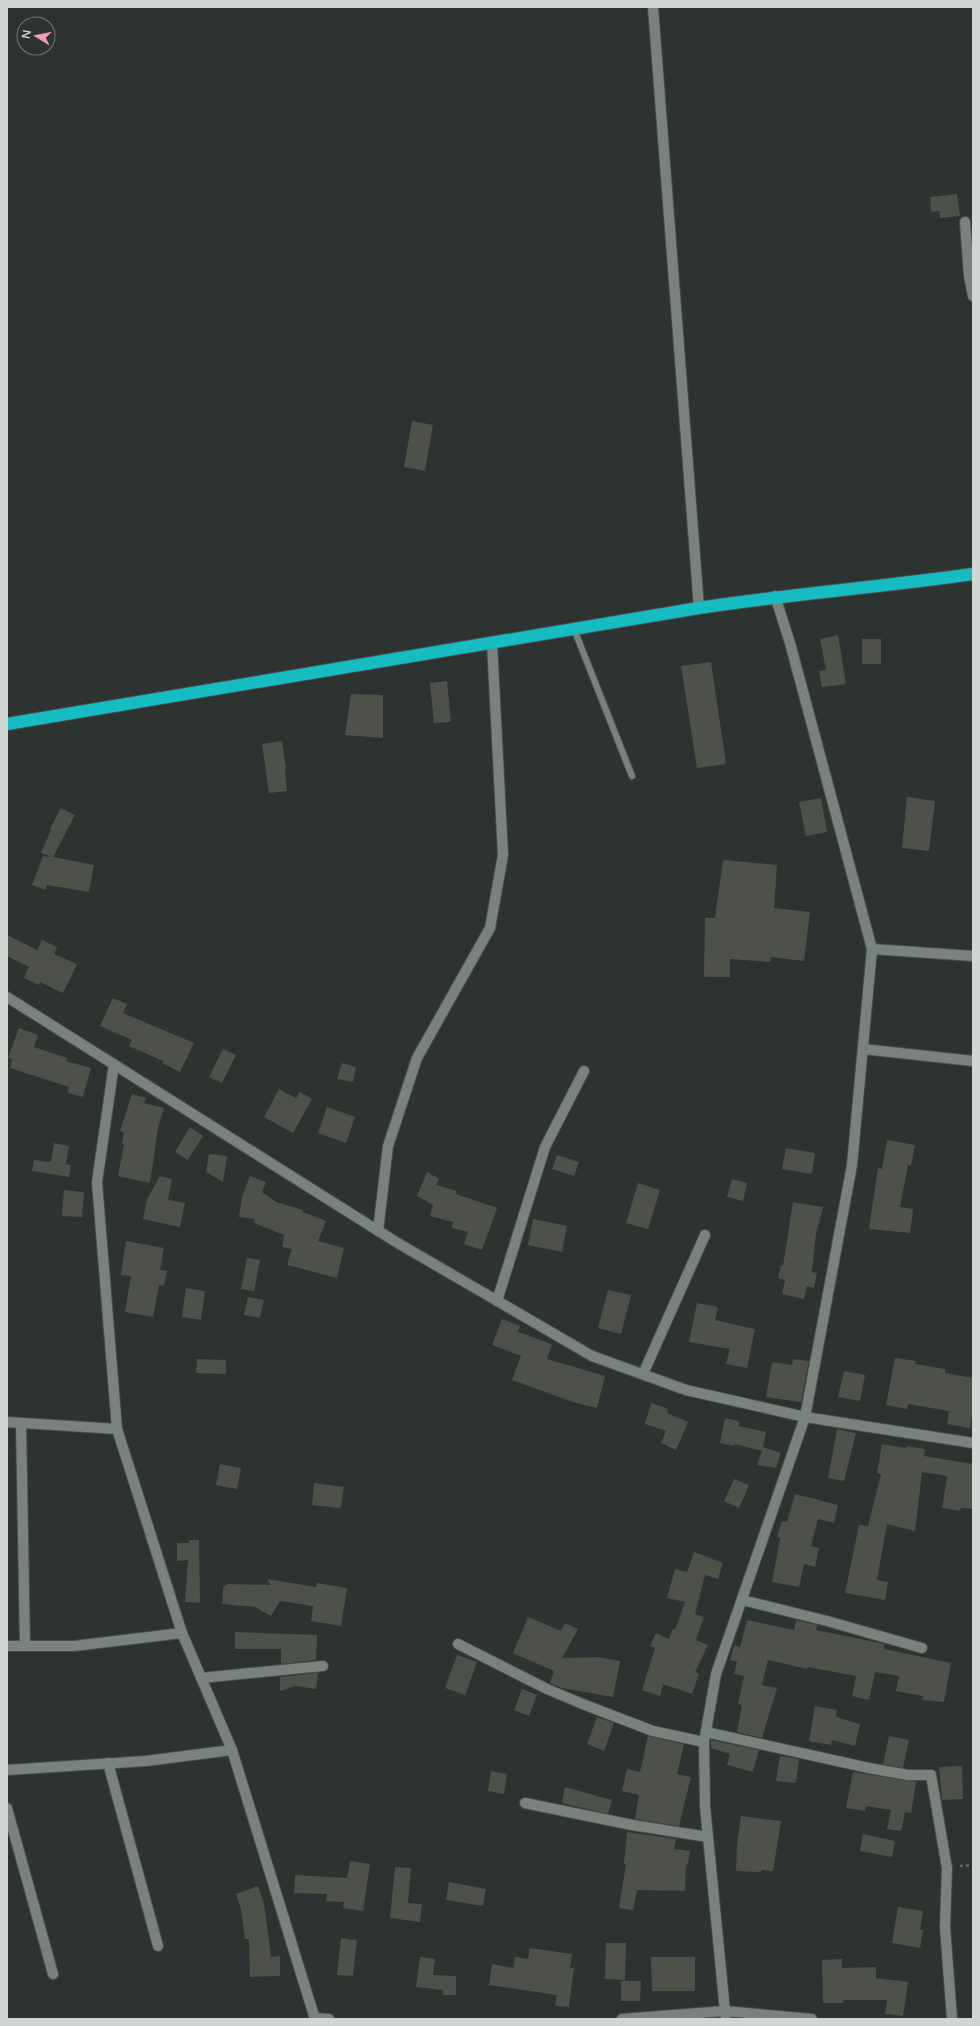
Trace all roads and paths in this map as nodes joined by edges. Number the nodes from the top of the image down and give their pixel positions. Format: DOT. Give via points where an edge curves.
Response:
graph roads {
  1 [pos="653,7"];
  2 [pos="965,222"];
  3 [pos="973,296"];
  4 [pos="973,574"];
  5 [pos="775,596"];
  6 [pos="699,608"];
  7 [pos="574,629"];
  8 [pos="492,643"];
  9 [pos="7,724"];
  10 [pos="632,776"];
  11 [pos="872,949"];
  12 [pos="973,956"];
  13 [pos="7,997"];
  14 [pos="863,1049"];
  15 [pos="973,1061"];
  16 [pos="114,1064"];
  17 [pos="584,1071"];
  18 [pos="378,1231"];
  19 [pos="705,1235"];
  20 [pos="497,1301"];
  21 [pos="643,1374"];
  22 [pos="806,1417"];
  23 [pos="7,1422"];
  24 [pos="21,1423"];
  25 [pos="117,1429"];
  26 [pos="973,1443"];
  27 [pos="742,1600"];
  28 [pos="182,1633"];
  29 [pos="458,1644"];
  30 [pos="7,1646"];
  31 [pos="26,1646"];
  32 [pos="922,1648"];
  33 [pos="323,1666"];
  34 [pos="201,1678"];
  35 [pos="705,1737"];
  36 [pos="232,1750"];
  37 [pos="108,1763"];
  38 [pos="7,1770"];
  39 [pos="525,1803"];
  40 [pos="7,1808"];
  41 [pos="708,1837"];
  42 [pos="158,1946"];
  43 [pos="53,1974"];
  44 [pos="725,2015"];
  45 [pos="315,2019"];
  46 [pos="329,2019"];
  47 [pos="622,2019"];
  48 [pos="812,2019"];
  49 [pos="952,2019"];
  1 -- 6 [label="street"];
  2 -- 3 [label="street"];
  4 -- 5 [label="highway"];
  5 -- 6 [label="highway"];
  5 -- 11 [label="street" via="790,643"];
  6 -- 7 [label="highway"];
  7 -- 8 [label="highway"];
  7 -- 10 [label="lane"];
  8 -- 9 [label="highway"];
  8 -- 18 [label="street" via="503,855 490,928 417,1058 388,1146"];
  11 -- 12 [label="street"];
  11 -- 14 [label="street"];
  13 -- 16 [label="street"];
  14 -- 15 [label="street"];
  14 -- 22 [label="street" via="852,1165"];
  16 -- 18 [label="street"];
  16 -- 25 [label="street" via="97,1182"];
  17 -- 20 [label="street" via="545,1147"];
  18 -- 20 [label="street"];
  19 -- 21 [label="street"];
  20 -- 21 [label="street" via="592,1356"];
  21 -- 22 [label="street" via="686,1390"];
  22 -- 26 [label="street"];
  22 -- 27 [label="street"];
  23 -- 24 [label="street"];
  24 -- 25 [label="street"];
  24 -- 31 [label="street"];
  25 -- 28 [label="street"];
  27 -- 32 [label="street"];
  27 -- 35 [label="street" via="716,1674"];
  28 -- 31 [label="street" via="74,1646"];
  28 -- 34 [label="street"];
  29 -- 35 [label="street" via="559,1694 653,1731"];
  30 -- 31 [label="street"];
  33 -- 34 [label="street"];
  34 -- 36 [label="street"];
  35 -- 41 [label="street" via="705,1806"];
  35 -- 49 [label="street" via="908,1775 931,1775 947,1868 946,1927"];
  36 -- 37 [label="street"];
  36 -- 45 [label="street"];
  37 -- 38 [label="street"];
  37 -- 42 [label="street"];
  39 -- 41 [label="street" via="632,1825"];
  40 -- 43 [label="street"];
  41 -- 44 [label="street"];
  44 -- 47 [label="street"];
  44 -- 48 [label="street"];
  45 -- 46 [label="street"];
}
